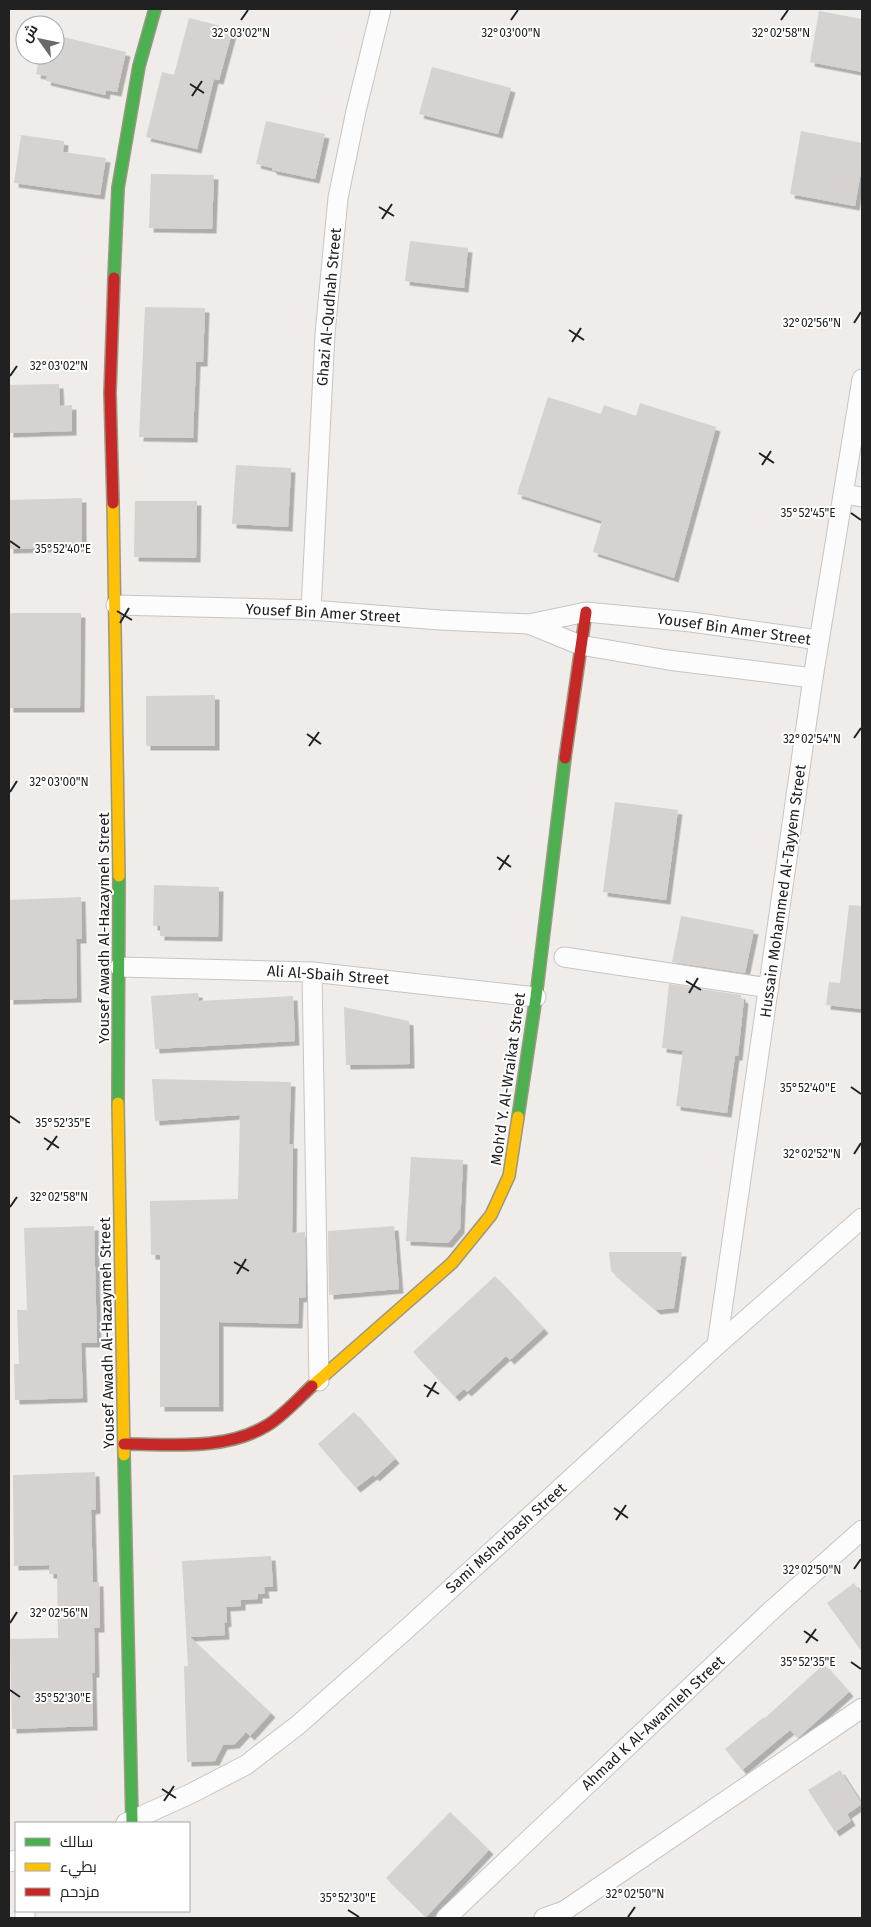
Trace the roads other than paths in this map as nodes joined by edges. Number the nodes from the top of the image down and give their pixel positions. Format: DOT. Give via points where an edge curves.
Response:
graph roads {
  1 [pos="155,9"];
  2 [pos="382,9"];
  3 [pos="862,379"];
  4 [pos="844,494"];
  5 [pos="862,497"];
  6 [pos="116,605"];
  7 [pos="310,610"];
  8 [pos="586,612"];
  9 [pos="529,624"];
  10 [pos="819,640"];
  11 [pos="580,645"];
  12 [pos="813,678"];
  13 [pos="564,957"];
  14 [pos="120,967"];
  15 [pos="312,972"];
  16 [pos="769,988"];
  17 [pos="536,996"];
  18 [pos="862,1218"];
  19 [pos="717,1345"];
  20 [pos="319,1380"];
  21 [pos="124,1444"];
  22 [pos="862,1530"];
  23 [pos="862,1708"];
  24 [pos="129,1822"];
  25 [pos="446,1918"];
  26 [pos="544,1918"];
  1 -- 6 [label="street, Yousef Awadh Al-Hazaymeh Street" via="139,66 118,188 110,393"];
  2 -- 7 [label="street, Ghazi Al-Qudhah Street" via="338,198 326,334"];
  3 -- 4 [label="street, Hussain Mohammed Al-Tayyem Street"];
  4 -- 5 [label="street"];
  4 -- 10 [label="street, Hussain Mohammed Al-Tayyem Street"];
  6 -- 7 [label="street, Yousef Bin Amer Street"];
  6 -- 14 [label="street, Yousef Awadh Al-Hazaymeh Street"];
  7 -- 9 [label="street, Yousef Bin Amer Street"];
  8 -- 9 [label="street, Yousef Bin Amer Street"];
  8 -- 10 [label="street, Yousef Bin Amer Street" via="691,622"];
  8 -- 11 [label="street, Moh'd Y. Al-Wraikat Street"];
  9 -- 11 [label="street, Yousef Bin Amer Street"];
  10 -- 12 [label="street, Hussain Mohammed Al-Tayyem Street"];
  11 -- 12 [label="street, Yousef Bin Amer Street" via="668,660"];
  11 -- 17 [label="street, Moh'd Y. Al-Wraikat Street"];
  12 -- 16 [label="street, Hussain Mohammed Al-Tayyem Street"];
  13 -- 16 [label="street"];
  14 -- 15 [label="street, Ali Al-Sbaih Street"];
  14 -- 21 [label="street, Yousef Awadh Al-Hazaymeh Street" via="118,1162"];
  15 -- 17 [label="street, Ali Al-Sbaih Street"];
  15 -- 20 [label="street"];
  16 -- 19 [label="street, Hussain Mohammed Al-Tayyem Street"];
  17 -- 20 [label="street, Moh'd Y. Al-Wraikat Street" via="509,1176 491,1216 452,1263"];
  18 -- 19 [label="street, Sami Msharbash Street"];
  19 -- 24 [label="street, Sami Msharbash Street" via="298,1725 246,1765"];
  20 -- 21 [label="street, Moh'd Y. Al-Wraikat Street" via="267,1426 235,1440 198,1444"];
  21 -- 24 [label="street, Yousef Awadh Al-Hazaymeh Street"];
  22 -- 25 [label="street, Ahmad K Al-Awamleh Street" via="766,1616"];
  23 -- 26 [label="street" via="564,1912"];
}
